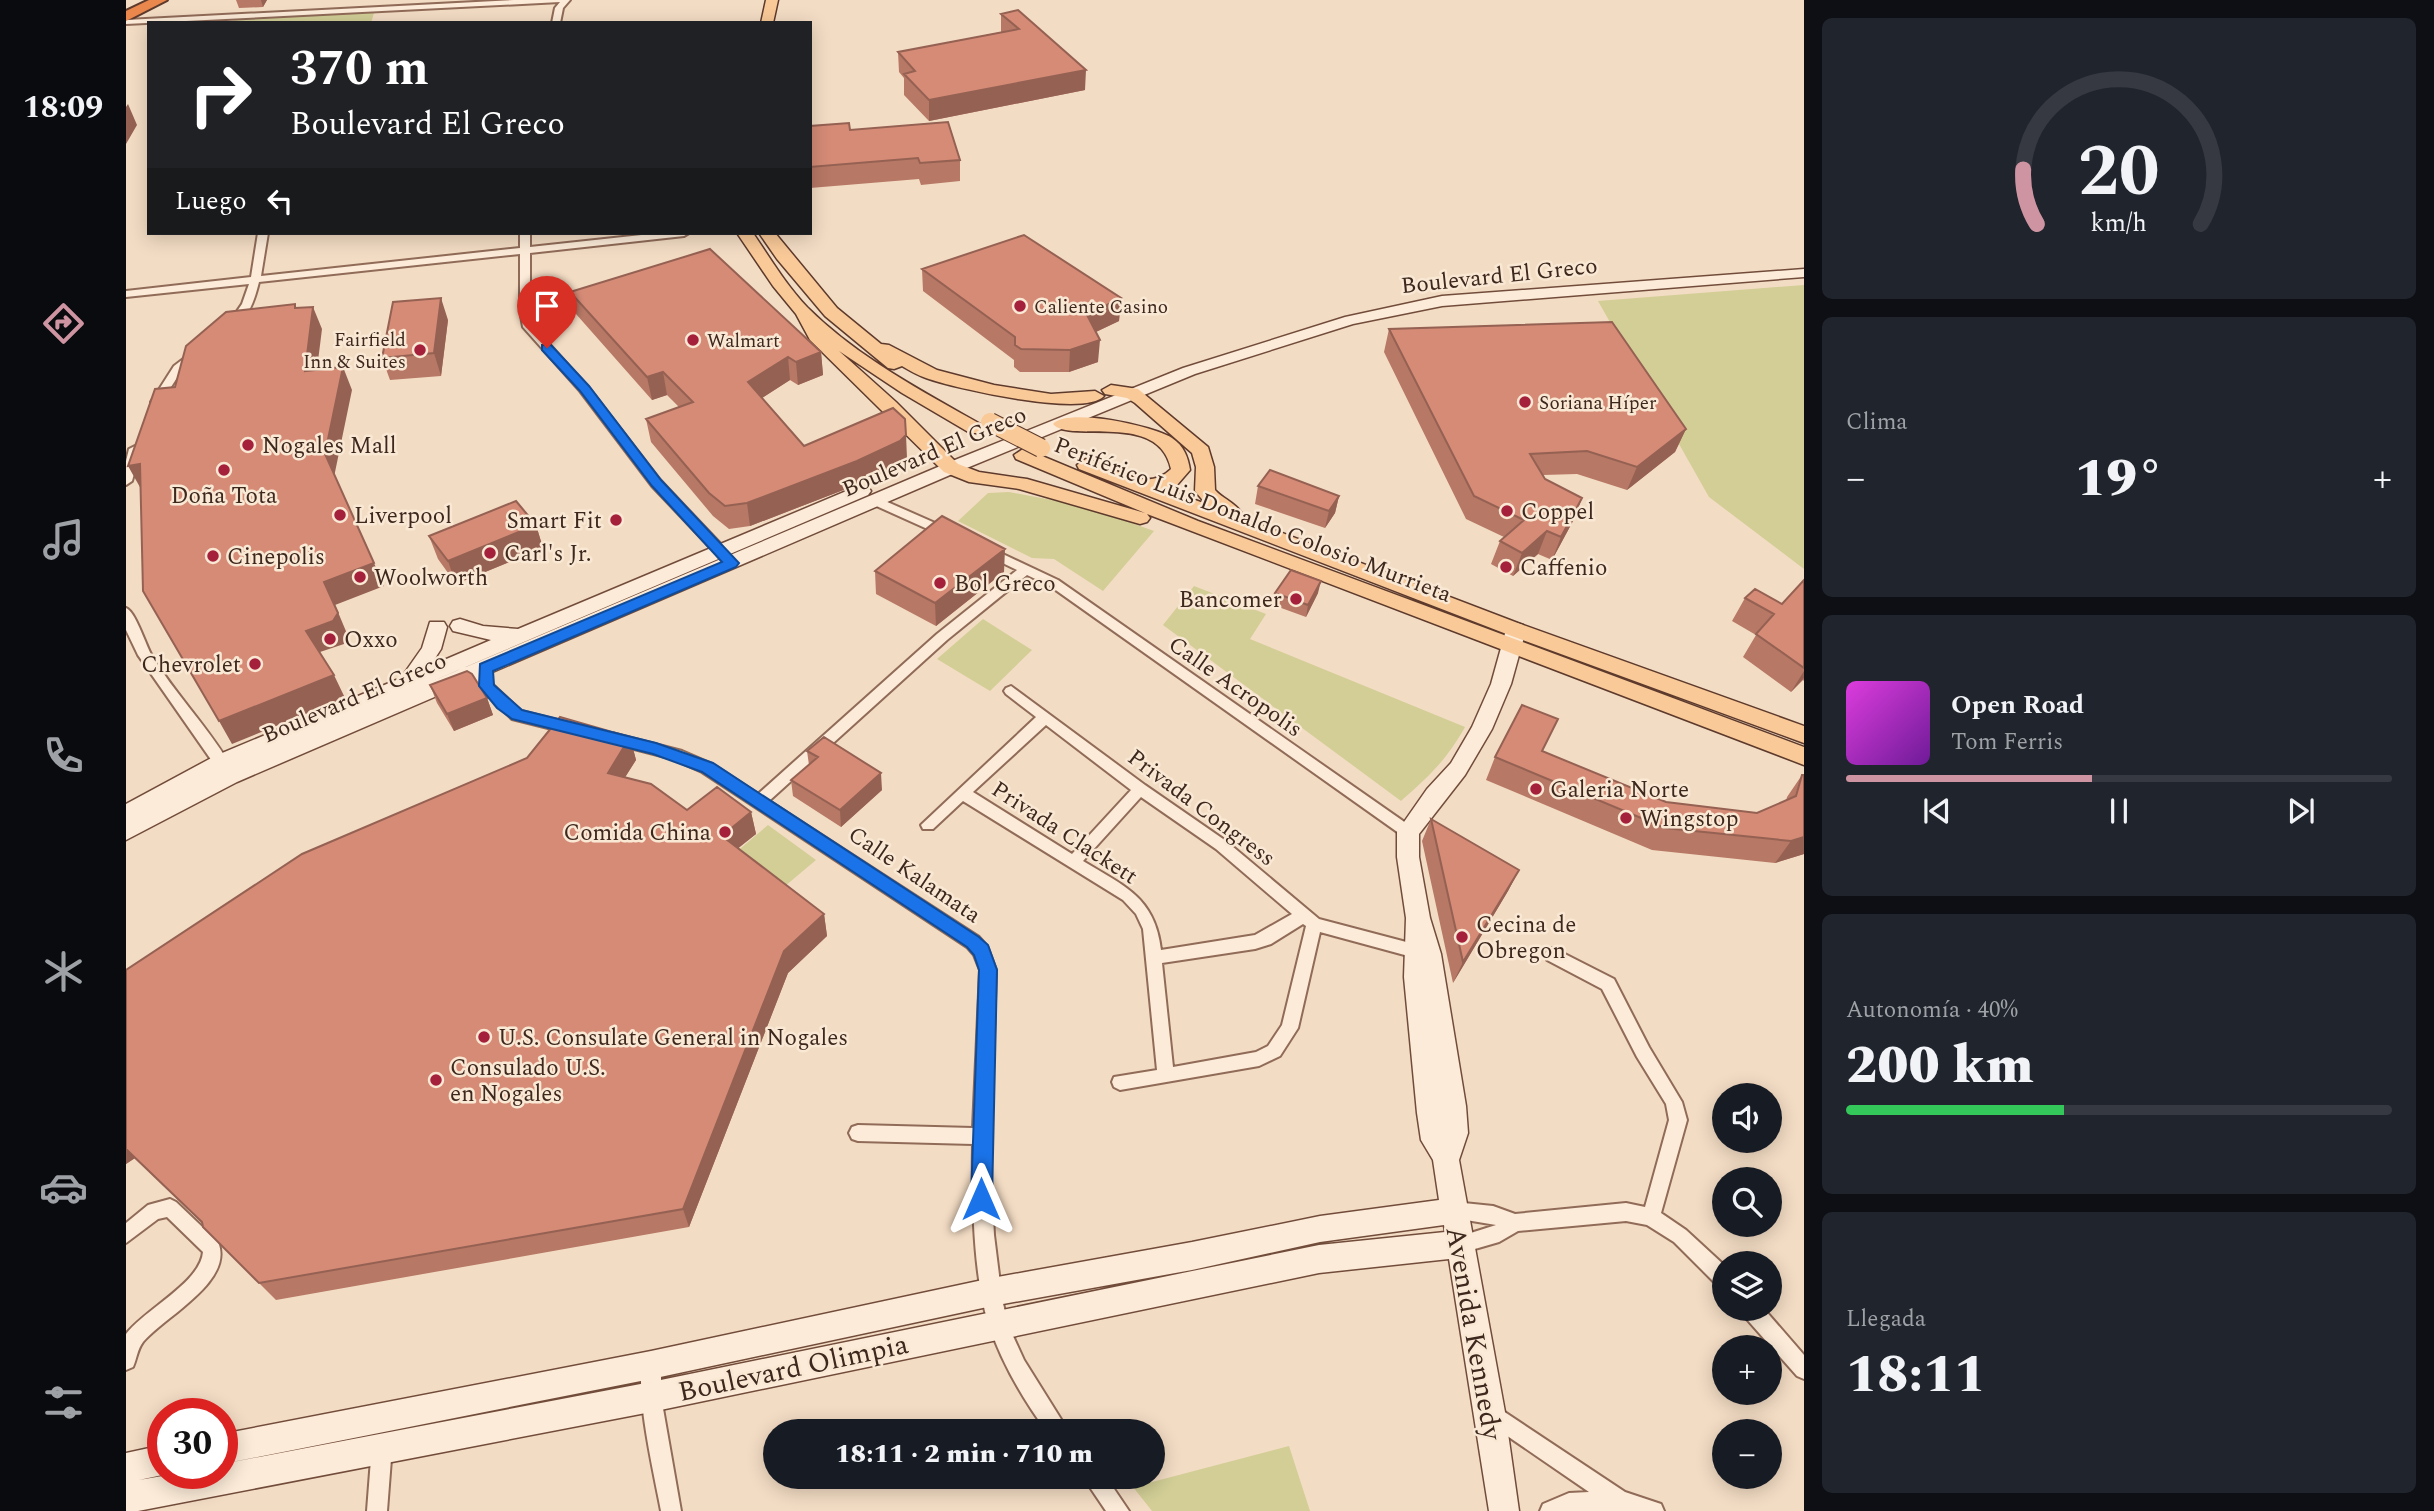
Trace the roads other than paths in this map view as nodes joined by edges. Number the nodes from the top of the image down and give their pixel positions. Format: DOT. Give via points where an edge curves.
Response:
graph roads {
  1 [pos="140,0"];
  2 [pos="160,0"];
  3 [pos="307,0"];
  4 [pos="487,0"];
  5 [pos="566,0"];
  6 [pos="772,0"];
  7 [pos="557,2"];
  8 [pos="126,8"];
  9 [pos="390,10"];
  10 [pos="302,11"];
  11 [pos="126,19"];
  12 [pos="556,21"];
  13 [pos="767,21"];
  14 [pos="263,235"];
  15 [pos="526,235"];
  16 [pos="665,235"];
  17 [pos="746,235"];
  18 [pos="769,235"];
  19 [pos="526,250"];
  20 [pos="1804,263"];
  21 [pos="1804,273"];
  22 [pos="1720,274"];
  23 [pos="254,280"];
  24 [pos="126,293"];
  25 [pos="803,312"];
  26 [pos="222,332"];
  27 [pos="858,335"];
  28 [pos="205,346"];
  29 [pos="1103,393"];
  30 [pos="1132,393"];
  31 [pos="151,410"];
  32 [pos="1062,424"];
  33 [pos="983,426"];
  34 [pos="138,440"];
  35 [pos="1032,451"];
  36 [pos="945,463"];
  37 [pos="126,481"];
  38 [pos="1146,488"];
  39 [pos="876,500"];
  40 [pos="1220,536"];
  41 [pos="1273,537"];
  42 [pos="963,540"];
  43 [pos="976,546"];
  44 [pos="726,557"];
  45 [pos="1032,572"];
  46 [pos="126,612"];
  47 [pos="460,626"];
  48 [pos="437,627"];
  49 [pos="522,635"];
  50 [pos="1514,637"];
  51 [pos="474,669"];
  52 [pos="408,683"];
  53 [pos="1011,691"];
  54 [pos="1045,717"];
  55 [pos="1804,735"];
  56 [pos="1804,756"];
  57 [pos="226,769"];
  58 [pos="1140,789"];
  59 [pos="962,793"];
  60 [pos="759,801"];
  61 [pos="928,825"];
  62 [pos="126,826"];
  63 [pos="1408,832"];
  64 [pos="1073,861"];
  65 [pos="1308,920"];
  66 [pos="1422,953"];
  67 [pos="1553,956"];
  68 [pos="1156,957"];
  69 [pos="1166,1076"];
  70 [pos="1120,1082"];
  71 [pos="858,1133"];
  72 [pos="982,1136"];
  73 [pos="1454,1211"];
  74 [pos="1651,1217"];
  75 [pos="1515,1223"];
  76 [pos="126,1234"];
  77 [pos="1461,1244"];
  78 [pos="1712,1267"];
  79 [pos="992,1292"];
  80 [pos="1762,1321"];
  81 [pos="998,1324"];
  82 [pos="126,1360"];
  83 [pos="651,1365"];
  84 [pos="1804,1369"];
  85 [pos="652,1397"];
  86 [pos="1490,1412"];
  87 [pos="385,1417"];
  88 [pos="1049,1419"];
  89 [pos="238,1446"];
  90 [pos="382,1449"];
  91 [pos="147,1464"];
  92 [pos="126,1468"];
  93 [pos="1102,1489"];
  94 [pos="126,1498"];
  95 [pos="1620,1501"];
  96 [pos="377,1511"];
  97 [pos="671,1511"];
  98 [pos="1119,1511"];
  99 [pos="1504,1511"];
  100 [pos="1550,1511"];
  101 [pos="1654,1511"];
  1 -- 8 [label="highway"];
  2 -- 11 [label="highway"];
  3 -- 10 [label="street"];
  4 -- 9 [label="street"];
  5 -- 7 [label="street"];
  6 -- 13 [label="main road"];
  7 -- 9 [label="street"];
  7 -- 12 [label="street"];
  9 -- 10 [label="street"];
  10 -- 11 [label="street"];
  14 -- 23 [label="street"];
  15 -- 19 [label="street"];
  16 -- 19 [label="street"];
  17 -- 25 [label="main road, Periférico Luis Donaldo Colosio Murrieta"];
  18 -- 27 [label="main road, Periférico Luis Donaldo Colosio Murrieta" via="831,312"];
  19 -- 23 [label="street"];
  19 -- 44 [label="street" via="528,327 584,389 656,483"];
  20 -- 22 [label="main road, Boulevard El Greco"];
  21 -- 22 [label="main road, Boulevard El Greco"];
  22 -- 29 [label="main road, Boulevard El Greco" via="1456,288 1401,296 1241,341"];
  22 -- 30 [label="main road, Boulevard El Greco" via="1415,306 1350,320"];
  23 -- 24 [label="street"];
  23 -- 26 [label="street" via="240,318"];
  25 -- 33 [label="main road, Periférico Luis Donaldo Colosio Murrieta" via="896,382"];
  25 -- 36 [label="main road" via="816,337"];
  27 -- 29 [label="main road" via="931,374 1023,396 1051,399"];
  27 -- 33 [label="main road, Periférico Luis Donaldo Colosio Murrieta"];
  28 -- 31 [label="street" via="181,363"];
  29 -- 30 [label="main road"];
  29 -- 36 [label="main road, Boulevard El Greco"];
  30 -- 32 [label="main road, Boulevard El Greco"];
  30 -- 41 [label="main road" via="1201,452 1205,491 1210,498"];
  32 -- 36 [label="main road, Boulevard El Greco"];
  32 -- 38 [label="main road" via="1133,429 1171,446 1181,470 1170,481"];
  33 -- 35 [label="main road, Periférico Luis Donaldo Colosio Murrieta"];
  34 -- 37 [label="street"];
  35 -- 38 [label="main road, Periférico Luis Donaldo Colosio Murrieta"];
  35 -- 40 [label="main road, Periférico Luis Donaldo Colosio Murrieta"];
  36 -- 39 [label="main road, Boulevard El Greco"];
  36 -- 40 [label="main road" via="976,478 1020,483 1179,530"];
  36 -- 44 [label="main road, Boulevard El Greco"];
  38 -- 41 [label="main road, Periférico Luis Donaldo Colosio Murrieta"];
  39 -- 42 [label="street"];
  39 -- 44 [label="main road, Boulevard El Greco"];
  40 -- 50 [label="main road, Periférico Luis Donaldo Colosio Murrieta"];
  41 -- 50 [label="main road, Periférico Luis Donaldo Colosio Murrieta"];
  43 -- 45 [label="street, Calle Acropolis"];
  44 -- 49 [label="main road, Boulevard El Greco"];
  44 -- 51 [label="main road, Boulevard El Greco"];
  45 -- 60 [label="street" via="942,637"];
  45 -- 63 [label="street, Calle Acropolis"];
  46 -- 57 [label="street" via="163,684"];
  47 -- 49 [label="main road" via="482,633"];
  48 -- 52 [label="main road" via="431,649"];
  49 -- 51 [label="main road, Boulevard El Greco"];
  50 -- 55 [label="main road, Periférico Luis Donaldo Colosio Murrieta"];
  50 -- 56 [label="main road, Periférico Luis Donaldo Colosio Murrieta"];
  50 -- 63 [label="main road" via="1482,729 1458,769"];
  51 -- 52 [label="main road, Boulevard El Greco"];
  51 -- 57 [label="main road, Boulevard El Greco"];
  51 -- 60 [label="street, Calle Kalamata" via="517,715 677,755"];
  52 -- 57 [label="main road, Boulevard El Greco"];
  53 -- 54 [label="street, Privada Congress"];
  54 -- 58 [label="street, Privada Congress"];
  54 -- 59 [label="street"];
  57 -- 62 [label="main road, Boulevard El Greco"];
  58 -- 64 [label="street"];
  58 -- 65 [label="street, Privada Congress" via="1221,845"];
  59 -- 61 [label="street"];
  59 -- 64 [label="street, Privada Clackett"];
  60 -- 72 [label="street, Calle Kalamata" via="981,951 988,970"];
  63 -- 66 [label="main road, Avenida Kennedy"];
  64 -- 68 [label="street, Privada Clackett" via="1128,896 1151,929"];
  65 -- 66 [label="street, Privada Congress"];
  65 -- 68 [label="street" via="1255,942"];
  65 -- 69 [label="street" via="1290,1028 1274,1051 1259,1059"];
  66 -- 73 [label="main road, Avenida Kennedy" via="1429,1014 1432,1132 1445,1156"];
  67 -- 74 [label="street" via="1608,984 1678,1111"];
  68 -- 69 [label="street, Privada Clackett"];
  69 -- 70 [label="street"];
  71 -- 72 [label="street"];
  72 -- 79 [label="street, Calle Kalamata" via="981,1199"];
  73 -- 75 [label="street" via="1493,1215"];
  73 -- 77 [label="main road, Avenida Kennedy"];
  73 -- 79 [label="main road, Boulevard Olimpia" via="1320,1229"];
  74 -- 75 [label="street" via="1626,1212"];
  74 -- 78 [label="street" via="1680,1236"];
  75 -- 77 [label="street" via="1499,1233"];
  76 -- 82 [label="street" via="155,1211 170,1208 214,1255 199,1280 129,1345"];
  77 -- 81 [label="main road, Boulevard Olimpia" via="1319,1259"];
  77 -- 86 [label="main road, Avenida Kennedy"];
  79 -- 81 [label="street, Calle Kalamata"];
  79 -- 83 [label="main road, Boulevard Olimpia"];
  80 -- 84 [label="street"];
  81 -- 85 [label="main road, Boulevard Olimpia"];
  81 -- 88 [label="street, Calle Kalamata"];
  83 -- 85 [label="street"];
  83 -- 87 [label="main road, Boulevard Olimpia"];
  85 -- 90 [label="main road, Boulevard Olimpia"];
  85 -- 97 [label="street"];
  86 -- 95 [label="street"];
  86 -- 99 [label="main road, Avenida Kennedy"];
  87 -- 89 [label="main road, Boulevard Olimpia"];
  87 -- 90 [label="street"];
  90 -- 94 [label="main road, Boulevard Olimpia"];
  90 -- 96 [label="street"];
  91 -- 92 [label="main road"];
  93 -- 98 [label="street"];
  95 -- 100 [label="street" via="1569,1503"];
  95 -- 101 [label="street"];
}
